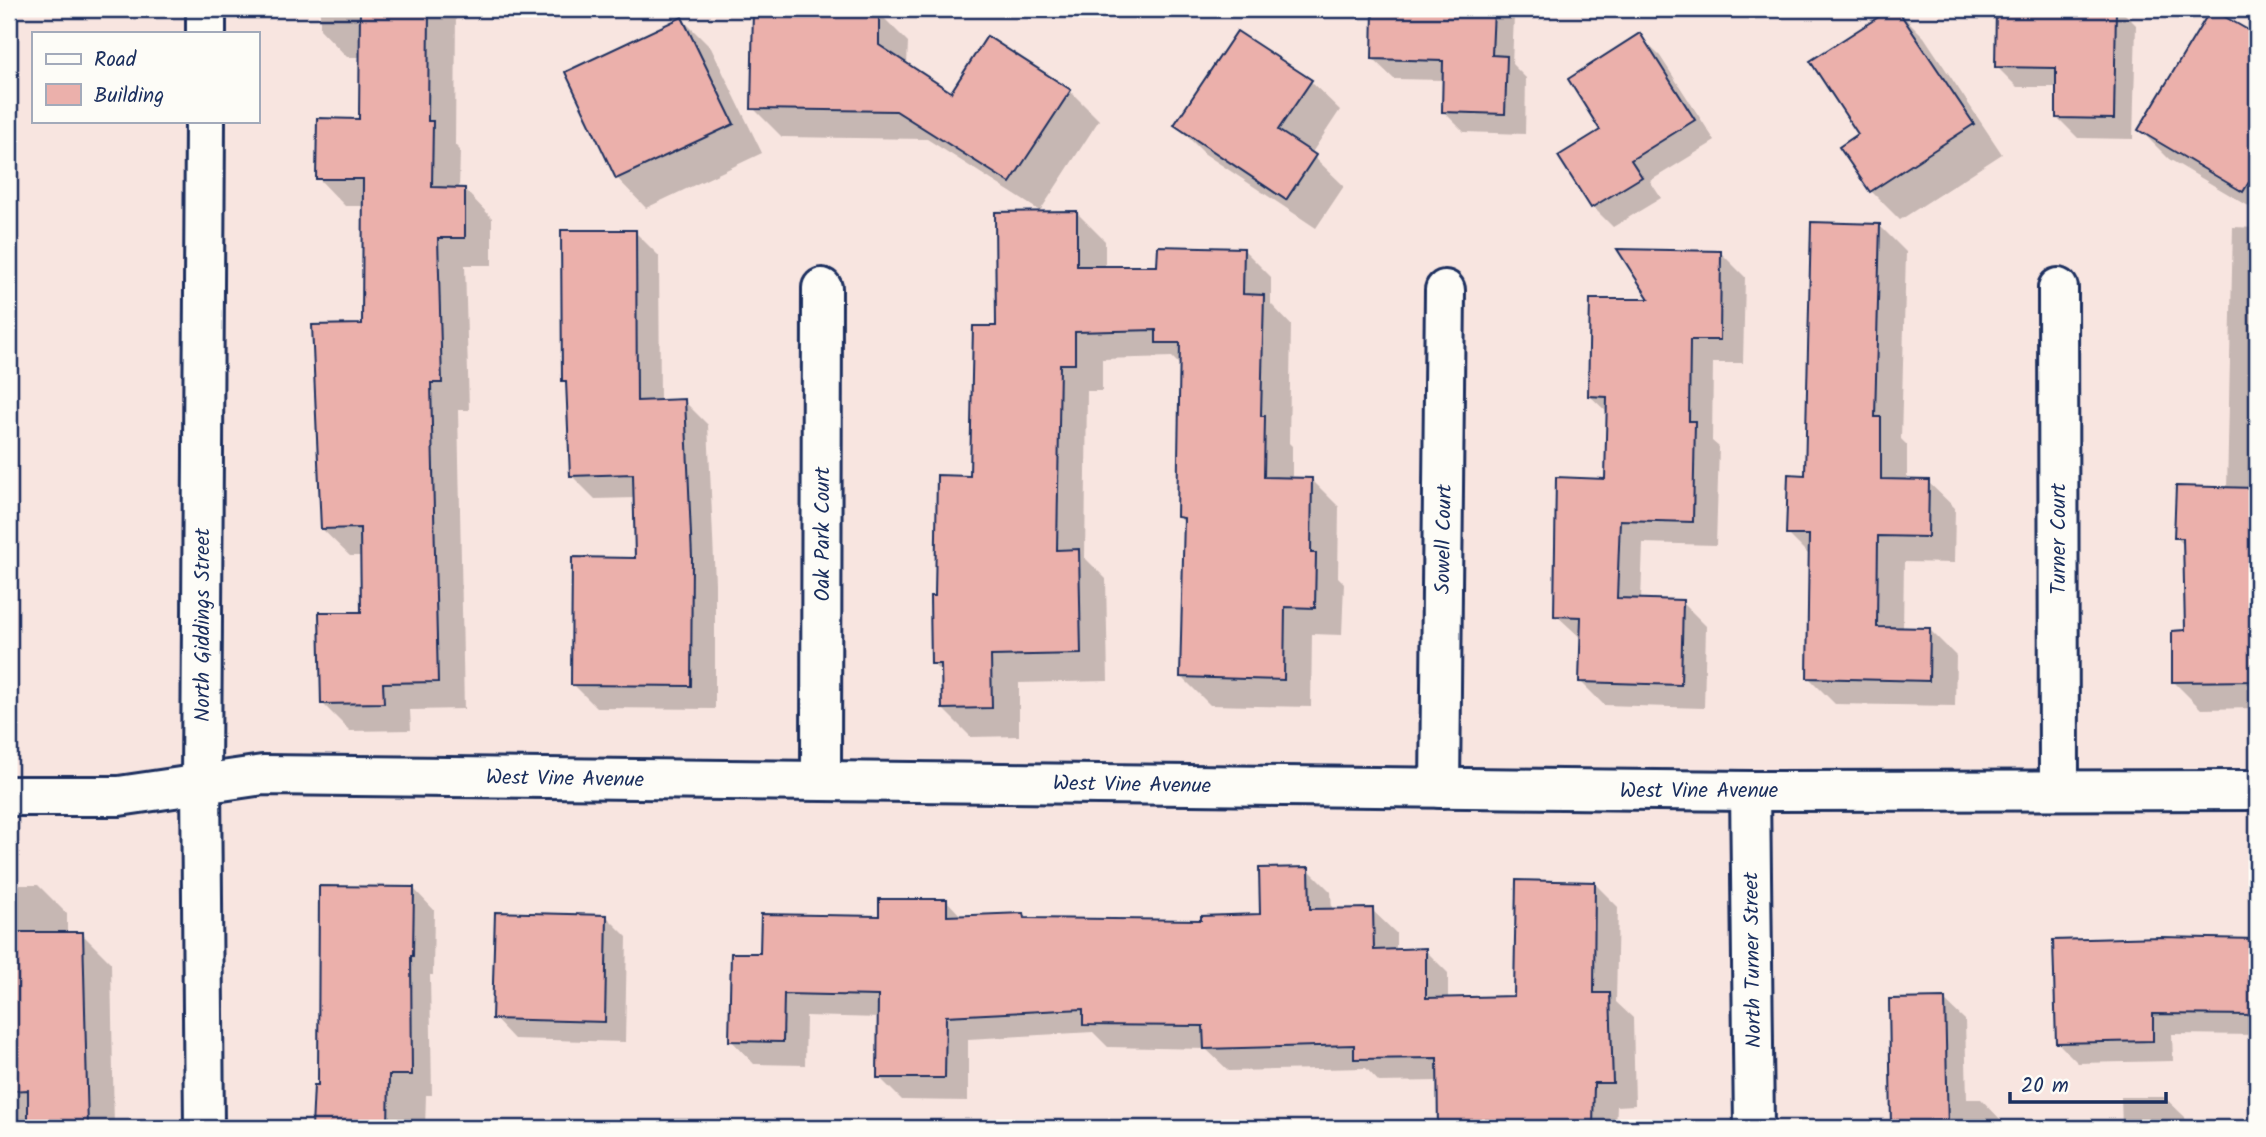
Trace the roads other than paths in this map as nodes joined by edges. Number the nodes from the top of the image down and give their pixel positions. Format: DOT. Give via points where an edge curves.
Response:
graph roads {
  1 [pos="206,9"];
  2 [pos="206,32"];
  3 [pos="205,122"];
  4 [pos="822,288"];
  5 [pos="2058,288"];
  6 [pos="1445,290"];
  7 [pos="821,780"];
  8 [pos="201,783"];
  9 [pos="1440,788"];
  10 [pos="2059,789"];
  11 [pos="2257,790"];
  12 [pos="1750,791"];
  13 [pos="9,796"];
  14 [pos="204,1128"];
  15 [pos="1754,1128"];
  1 -- 2 [label="street"];
  3 -- 8 [label="street, North Giddings Street"];
  4 -- 7 [label="street, Oak Park Court"];
  5 -- 10 [label="street, Turner Court"];
  6 -- 9 [label="street, Sowell Court"];
  7 -- 8 [label="street, West Vine Avenue" via="263,775"];
  7 -- 9 [label="street, West Vine Avenue"];
  8 -- 13 [label="street, West Vine Avenue" via="119,796"];
  8 -- 14 [label="street, North Giddings Street"];
  9 -- 12 [label="street, West Vine Avenue"];
  10 -- 11 [label="street, West Vine Avenue"];
  10 -- 12 [label="street, West Vine Avenue"];
  12 -- 15 [label="street, North Turner Street"];
}
